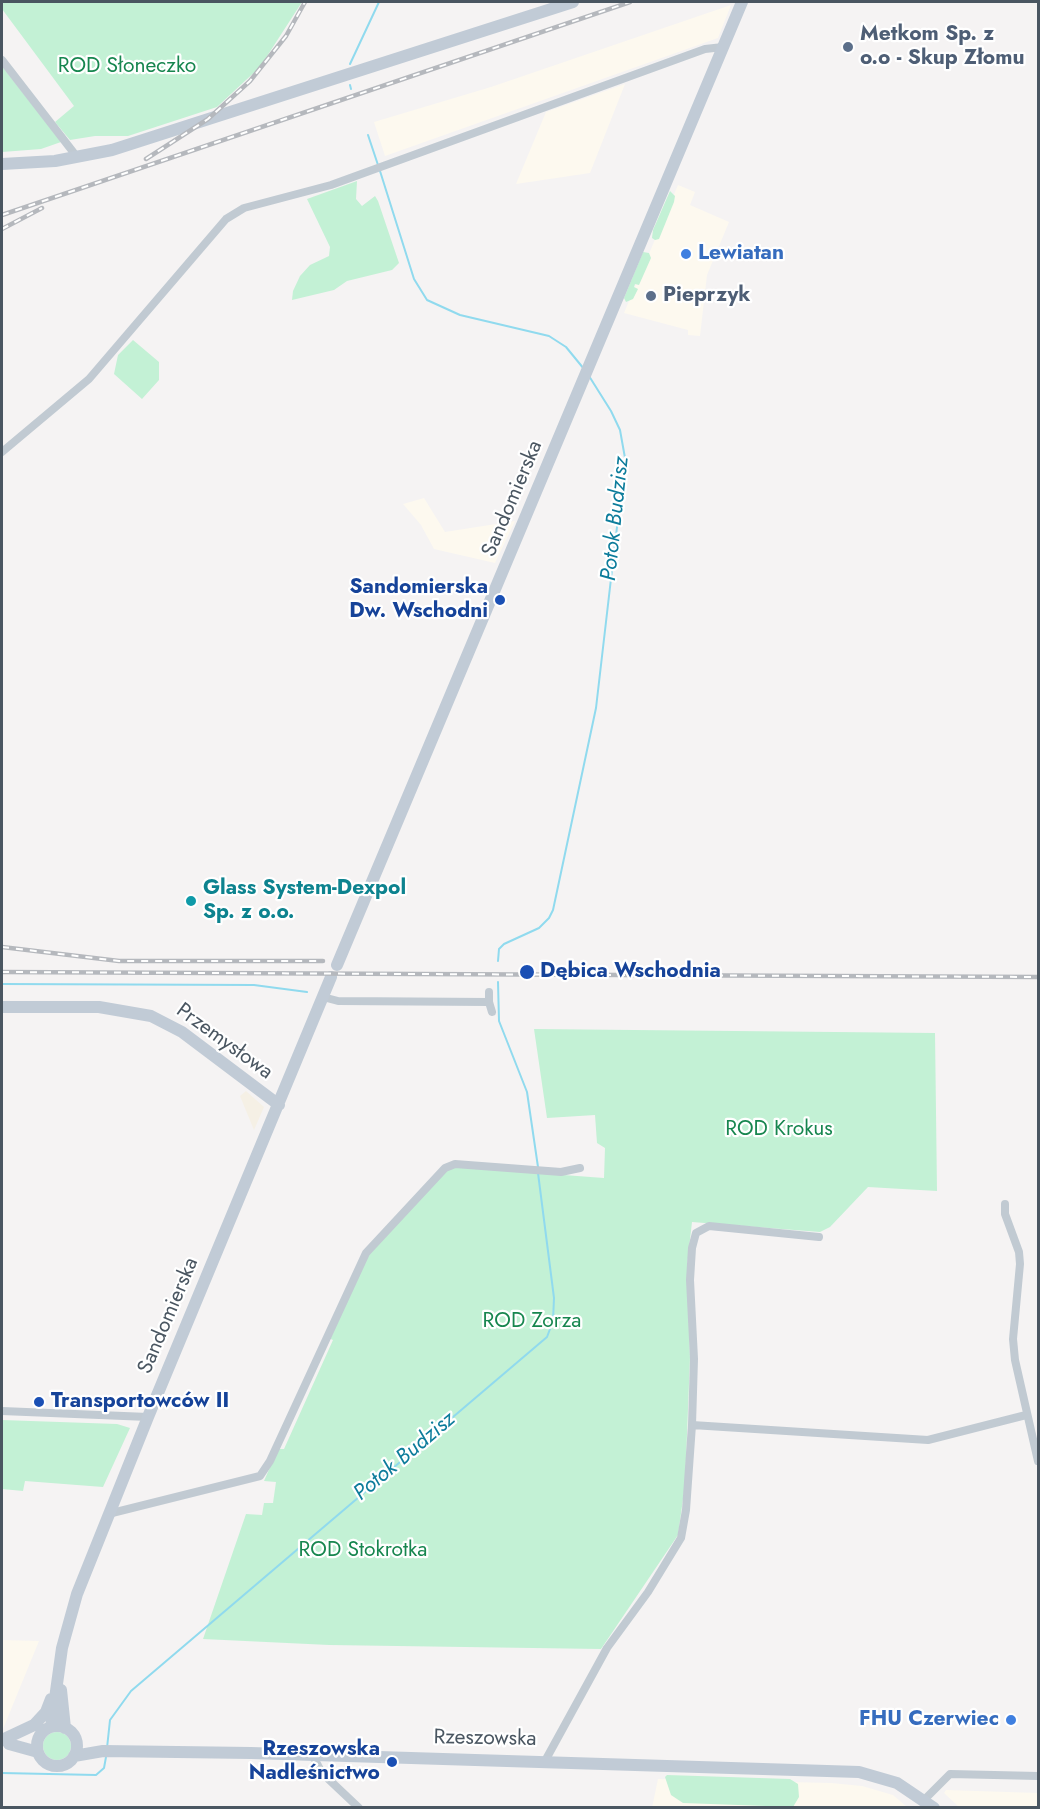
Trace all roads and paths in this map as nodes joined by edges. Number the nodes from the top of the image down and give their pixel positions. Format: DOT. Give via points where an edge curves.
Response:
graph roads {
  1 [pos="573,2"];
  2 [pos="742,2"];
  3 [pos="723,47"];
  4 [pos="2,60"];
  5 [pos="77,158"];
  6 [pos="2,164"];
  7 [pos="2,452"];
  8 [pos="337,965"];
  9 [pos="331,977"];
  10 [pos="489,992"];
  11 [pos="323,997"];
  12 [pos="489,1002"];
  13 [pos="2,1007"];
  14 [pos="492,1012"];
  15 [pos="279,1105"];
  16 [pos="580,1168"];
  17 [pos="1005,1204"];
  18 [pos="819,1237"];
  19 [pos="2,1411"];
  20 [pos="1026,1415"];
  21 [pos="147,1417"];
  22 [pos="692,1425"];
  23 [pos="1038,1461"];
  24 [pos="108,1514"];
  25 [pos="59,1675"];
  26 [pos="51,1727"];
  27 [pos="65,1728"];
  28 [pos="76,1741"];
  29 [pos="4,1743"];
  30 [pos="38,1745"];
  31 [pos="108,1751"];
  32 [pos="312,1754"];
  33 [pos="74,1756"];
  34 [pos="545,1761"];
  35 [pos="1038,1776"];
  36 [pos="929,1803"];
  37 [pos="358,1808"];
  1 -- 5 [label="street"];
  2 -- 3 [label="street, Sandomierska"];
  3 -- 7 [label="street" via="694,53 331,185 243,208 226,219 89,379"];
  3 -- 8 [label="street, Sandomierska"];
  4 -- 5 [label="street"];
  5 -- 6 [label="street"];
  9 -- 11 [label="street, Sandomierska"];
  10 -- 12 [label="street"];
  11 -- 12 [label="street" via="338,1001"];
  11 -- 15 [label="street, Sandomierska"];
  12 -- 14 [label="street"];
  13 -- 15 [label="street, Przemysłowa" via="99,1007 150,1016 182,1032"];
  15 -- 21 [label="street, Sandomierska"];
  16 -- 24 [label="street" via="532,1172 448,1166 368,1249 260,1476"];
  17 -- 20 [label="street" via="1019,1252 1013,1339"];
  18 -- 22 [label="street, Rzeszowska" via="709,1226 696,1233 690,1280"];
  19 -- 21 [label="street"];
  20 -- 22 [label="street" via="928,1440"];
  20 -- 23 [label="street"];
  21 -- 24 [label="street, Sandomierska"];
  22 -- 34 [label="street, Rzeszowska" via="681,1538 599,1661"];
  24 -- 25 [label="street, Sandomierska" via="77,1594"];
  25 -- 26 [label="street"];
  25 -- 27 [label="street"];
  25 -- 29 [label="street" via="46,1712 34,1725"];
  26 -- 27 [label="street"];
  26 -- 30 [label="street"];
  27 -- 28 [label="street"];
  28 -- 31 [label="street, Rzeszowska"];
  28 -- 33 [label="street"];
  29 -- 30 [label="street"];
  30 -- 33 [label="street" via="47,1764 57,1766"];
  31 -- 32 [label="street, Rzeszowska"];
  31 -- 33 [label="street, Rzeszowska"];
  32 -- 34 [label="street, Rzeszowska"];
  32 -- 37 [label="street" via="322,1773"];
  34 -- 36 [label="street" via="859,1772 897,1783"];
  35 -- 36 [label="street" via="950,1774"];
}
